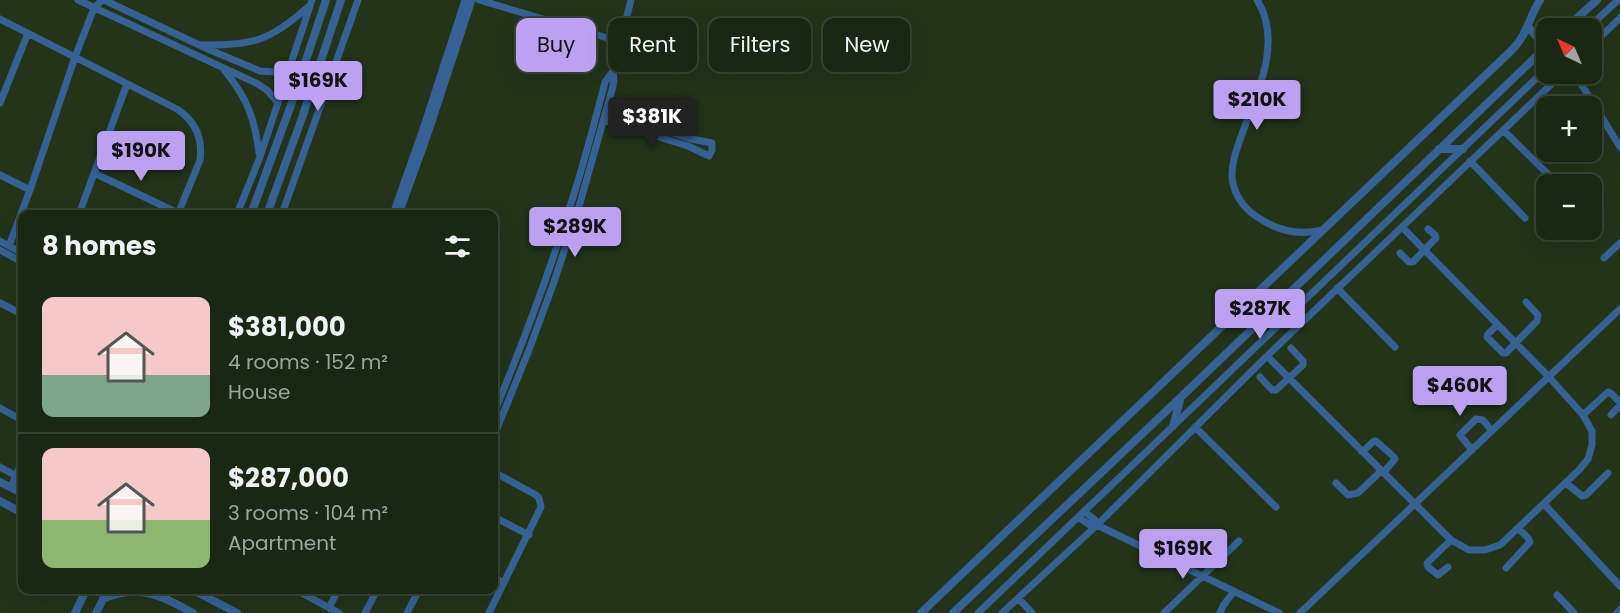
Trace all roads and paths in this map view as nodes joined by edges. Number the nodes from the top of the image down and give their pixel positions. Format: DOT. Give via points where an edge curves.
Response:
graph roads {
  1 [pos="78,0"];
  2 [pos="103,0"];
  3 [pos="326,0"];
  4 [pos="341,0"];
  5 [pos="358,0"];
  6 [pos="465,0"];
  7 [pos="472,0"];
  8 [pos="478,0"];
  9 [pos="631,0"];
  10 [pos="1257,0"];
  11 [pos="1533,0"];
  12 [pos="1540,0"];
  13 [pos="1618,0"];
  14 [pos="311,2"];
  15 [pos="1592,2"];
  16 [pos="94,4"];
  17 [pos="1534,12"];
  18 [pos="627,18"];
  19 [pos="1576,18"];
  20 [pos="1599,18"];
  21 [pos="1620,18"];
  22 [pos="0,19"];
  23 [pos="1528,27"];
  24 [pos="28,33"];
  25 [pos="1602,35"];
  26 [pos="1536,36"];
  27 [pos="608,38"];
  28 [pos="197,45"];
  29 [pos="451,54"];
  30 [pos="1536,55"];
  31 [pos="75,57"];
  32 [pos="290,67"];
  33 [pos="224,69"];
  34 [pos="612,72"];
  35 [pos="613,72"];
  36 [pos="1536,79"];
  37 [pos="127,84"];
  38 [pos="1551,84"];
  39 [pos="1581,84"];
  40 [pos="0,103"];
  41 [pos="278,103"];
  42 [pos="606,112"];
  43 [pos="604,120"];
  44 [pos="426,130"];
  45 [pos="1503,130"];
  46 [pos="1620,147"];
  47 [pos="1438,149"];
  48 [pos="1463,149"];
  49 [pos="260,157"];
  50 [pos="584,159"];
  51 [pos="593,161"];
  52 [pos="1470,161"];
  53 [pos="94,173"];
  54 [pos="1548,174"];
  55 [pos="0,175"];
  56 [pos="30,190"];
  57 [pos="22,210"];
  58 [pos="80,210"];
  59 [pos="170,210"];
  60 [pos="180,210"];
  61 [pos="239,210"];
  62 [pos="252,210"];
  63 [pos="268,210"];
  64 [pos="283,210"];
  65 [pos="395,210"];
  66 [pos="400,210"];
  67 [pos="1525,218"];
  68 [pos="18,222"];
  69 [pos="1402,226"];
  70 [pos="1428,229"];
  71 [pos="1323,230"];
  72 [pos="0,241"];
  73 [pos="1620,243"];
  74 [pos="9,246"];
  75 [pos="0,250"];
  76 [pos="1425,250"];
  77 [pos="18,251"];
  78 [pos="1400,253"];
  79 [pos="1604,258"];
  80 [pos="18,260"];
  81 [pos="546,280"];
  82 [pos="554,282"];
  83 [pos="1337,288"];
  84 [pos="1526,302"];
  85 [pos="0,303"];
  86 [pos="1620,309"];
  87 [pos="18,312"];
  88 [pos="1497,325"];
  89 [pos="1515,343"];
  90 [pos="1395,347"];
  91 [pos="1291,348"];
  92 [pos="1267,356"];
  93 [pos="1260,377"];
  94 [pos="1549,377"];
  95 [pos="1289,378"];
  96 [pos="1180,398"];
  97 [pos="498,404"];
  98 [pos="1620,404"];
  99 [pos="0,408"];
  100 [pos="1583,415"];
  101 [pos="1611,415"];
  102 [pos="18,418"];
  103 [pos="498,424"];
  104 [pos="1173,426"];
  105 [pos="1195,427"];
  106 [pos="1492,431"];
  107 [pos="1473,450"];
  108 [pos="1362,452"];
  109 [pos="0,467"];
  110 [pos="1382,472"];
  111 [pos="1608,473"];
  112 [pos="498,474"];
  113 [pos="18,476"];
  114 [pos="18,478"];
  115 [pos="0,482"];
  116 [pos="1336,483"];
  117 [pos="1566,483"];
  118 [pos="11,488"];
  119 [pos="18,492"];
  120 [pos="0,501"];
  121 [pos="1544,504"];
  122 [pos="1415,505"];
  123 [pos="1276,507"];
  124 [pos="18,511"];
  125 [pos="1084,511"];
  126 [pos="1078,518"];
  127 [pos="498,519"];
  128 [pos="1097,525"];
  129 [pos="1518,528"];
  130 [pos="529,535"];
  131 [pos="1450,540"];
  132 [pos="1239,542"];
  133 [pos="1448,567"];
  134 [pos="1506,568"];
  135 [pos="1203,576"];
  136 [pos="498,580"];
  137 [pos="504,583"];
  138 [pos="1620,586"];
  139 [pos="1234,591"];
  140 [pos="84,594"];
  141 [pos="106,594"];
  142 [pos="117,594"];
  143 [pos="156,594"];
  144 [pos="201,594"];
  145 [pos="303,594"];
  146 [pos="336,594"];
  147 [pos="375,594"];
  148 [pos="417,594"];
  149 [pos="1557,595"];
  150 [pos="1018,598"];
  151 [pos="103,599"];
  152 [pos="329,608"];
  153 [pos="75,613"];
  154 [pos="96,613"];
  155 [pos="193,613"];
  156 [pos="237,613"];
  157 [pos="339,613"];
  158 [pos="365,613"];
  159 [pos="407,613"];
  160 [pos="489,613"];
  161 [pos="921,613"];
  162 [pos="953,613"];
  163 [pos="978,613"];
  164 [pos="1002,613"];
  165 [pos="1032,613"];
  166 [pos="1164,613"];
  167 [pos="1220,613"];
  168 [pos="1279,613"];
  169 [pos="1300,613"];
  170 [pos="1574,613"];
  1 -- 16 [label="street"];
  2 -- 16 [label="street"];
  2 -- 28 [label="street"];
  3 -- 62 [label="street"];
  4 -- 63 [label="street"];
  5 -- 64 [label="street"];
  6 -- 29 [label="street"];
  7 -- 29 [label="street"];
  8 -- 27 [label="street"];
  9 -- 18 [label="street"];
  10 -- 71 [label="street" via="1267,28 1266,59 1236,155 1234,187 1246,208 1272,226 1300,233"];
  11 -- 17 [label="street"];
  12 -- 17 [label="street"];
  13 -- 20 [label="street"];
  14 -- 28 [label="street" via="279,31 258,40 235,45"];
  14 -- 32 [label="street"];
  15 -- 19 [label="street"];
  16 -- 31 [label="street"];
  16 -- 33 [label="street"];
  17 -- 23 [label="street"];
  21 -- 25 [label="street"];
  22 -- 24 [label="street"];
  23 -- 26 [label="street"];
  23 -- 71 [label="street" via="1513,49"];
  24 -- 31 [label="street"];
  24 -- 40 [label="street"];
  28 -- 32 [label="street" via="265,73"];
  29 -- 44 [label="street"];
  30 -- 47 [label="street"];
  31 -- 37 [label="street"];
  31 -- 56 [label="street"];
  32 -- 41 [label="street"];
  33 -- 41 [label="street" via="262,86"];
  33 -- 49 [label="street" via="250,109"];
  34 -- 50 [label="street" via="605,82"];
  35 -- 42 [label="street"];
  36 -- 48 [label="street"];
  37 -- 53 [label="street"];
  37 -- 60 [label="street" via="183,113 197,131 200,160"];
  38 -- 45 [label="street"];
  39 -- 46 [label="street"];
  41 -- 49 [label="street"];
  42 -- 43 [label="street"];
  42 -- 43 [label="street" via="712,143 712,150 709,156"];
  43 -- 51 [label="street"];
  44 -- 65 [label="street"];
  44 -- 66 [label="street"];
  45 -- 52 [label="street"];
  45 -- 54 [label="street"];
  47 -- 48 [label="street"];
  47 -- 96 [label="street"];
  48 -- 104 [label="street"];
  49 -- 61 [label="street"];
  50 -- 51 [label="street"];
  50 -- 81 [label="street"];
  51 -- 82 [label="street"];
  52 -- 67 [label="street"];
  52 -- 69 [label="street"];
  53 -- 58 [label="street"];
  53 -- 59 [label="street"];
  55 -- 56 [label="street"];
  56 -- 57 [label="street"];
  68 -- 74 [label="street"];
  69 -- 76 [label="street"];
  69 -- 83 [label="street"];
  70 -- 76 [label="street" via="1436,238"];
  71 -- 161 [label="street"];
  72 -- 74 [label="street"];
  73 -- 79 [label="street"];
  74 -- 77 [label="street"];
  75 -- 80 [label="street"];
  76 -- 78 [label="street" via="1411,263"];
  76 -- 88 [label="street"];
  81 -- 82 [label="street"];
  81 -- 97 [label="street"];
  82 -- 103 [label="street"];
  83 -- 90 [label="street"];
  83 -- 92 [label="street"];
  84 -- 89 [label="street" via="1538,315 1537,321"];
  85 -- 87 [label="street"];
  86 -- 94 [label="street"];
  88 -- 89 [label="street"];
  88 -- 89 [label="street" via="1487,336 1500,352 1506,353"];
  89 -- 94 [label="street"];
  91 -- 95 [label="street" via="1304,362"];
  92 -- 95 [label="street"];
  92 -- 105 [label="street"];
  93 -- 95 [label="street" via="1275,391"];
  94 -- 100 [label="street"];
  94 -- 106 [label="street"];
  95 -- 108 [label="street"];
  96 -- 104 [label="street"];
  96 -- 162 [label="street"];
  98 -- 100 [label="street" via="1608,392"];
  98 -- 101 [label="street"];
  99 -- 102 [label="street"];
  100 -- 117 [label="street" via="1592,431 1592,445 1588,459"];
  104 -- 125 [label="street"];
  105 -- 123 [label="street"];
  105 -- 128 [label="street"];
  106 -- 107 [label="street"];
  106 -- 107 [label="street" via="1483,420 1476,419 1460,435"];
  107 -- 122 [label="street"];
  108 -- 110 [label="street"];
  108 -- 110 [label="street" via="1376,441 1394,457"];
  109 -- 113 [label="street"];
  110 -- 116 [label="street" via="1353,495"];
  110 -- 122 [label="street"];
  111 -- 117 [label="street" via="1582,496"];
  112 -- 130 [label="street" via="539,498 541,507"];
  114 -- 118 [label="street"];
  115 -- 118 [label="street"];
  117 -- 121 [label="street"];
  118 -- 119 [label="street"];
  120 -- 124 [label="street"];
  121 -- 129 [label="street"];
  121 -- 138 [label="street"];
  122 -- 131 [label="street"];
  122 -- 169 [label="street"];
  125 -- 126 [label="street"];
  125 -- 128 [label="street"];
  126 -- 128 [label="street"];
  126 -- 163 [label="street"];
  127 -- 130 [label="street"];
  128 -- 135 [label="street"];
  128 -- 150 [label="street"];
  129 -- 131 [label="street" via="1500,545 1485,550 1469,550"];
  129 -- 134 [label="street" via="1530,542"];
  130 -- 137 [label="street"];
  131 -- 133 [label="street" via="1427,563 1438,575"];
  132 -- 135 [label="street"];
  135 -- 139 [label="street"];
  135 -- 166 [label="street"];
  136 -- 137 [label="street"];
  137 -- 160 [label="street"];
  139 -- 167 [label="street"];
  139 -- 168 [label="street"];
  140 -- 153 [label="street"];
  141 -- 151 [label="street"];
  142 -- 151 [label="street"];
  143 -- 155 [label="street"];
  144 -- 156 [label="street"];
  145 -- 152 [label="street"];
  146 -- 152 [label="street"];
  147 -- 158 [label="street"];
  148 -- 159 [label="street"];
  149 -- 170 [label="street"];
  150 -- 164 [label="street"];
  150 -- 165 [label="street"];
  151 -- 154 [label="street"];
  152 -- 157 [label="street"];
}
